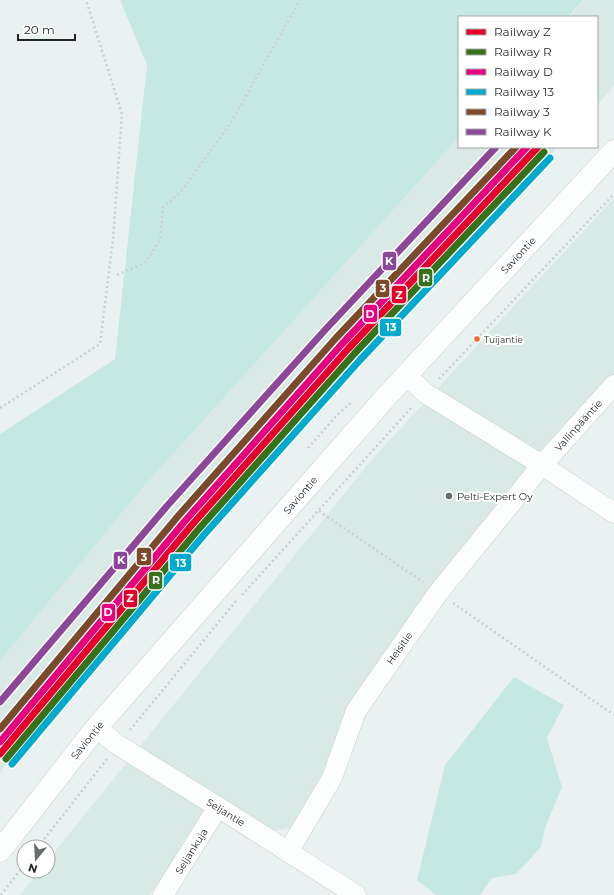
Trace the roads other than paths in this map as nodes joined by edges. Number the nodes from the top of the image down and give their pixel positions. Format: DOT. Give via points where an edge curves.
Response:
graph roads {
  1 [pos="614,151"];
  2 [pos="406,375"];
  3 [pos="614,385"];
  4 [pos="542,465"];
  5 [pos="614,513"];
  6 [pos="96,728"];
  7 [pos="218,807"];
  8 [pos="0,851"];
  9 [pos="288,852"];
  10 [pos="163,895"];
  11 [pos="356,895"];
  1 -- 2 [label="main road, Saviontie"];
  2 -- 4 [label="street" via="425,394"];
  2 -- 6 [label="main road, Saviontie"];
  3 -- 4 [label="street, Vallinpääntie"];
  4 -- 5 [label="street"];
  4 -- 9 [label="street, Heisitie" via="438,593 356,712 332,778"];
  6 -- 7 [label="street, Seljantie" via="118,745"];
  6 -- 8 [label="main road, Saviontie"];
  7 -- 9 [label="street, Seljantie"];
  7 -- 10 [label="street, Seljankuja"];
  9 -- 11 [label="street, Seljantie"];
}
